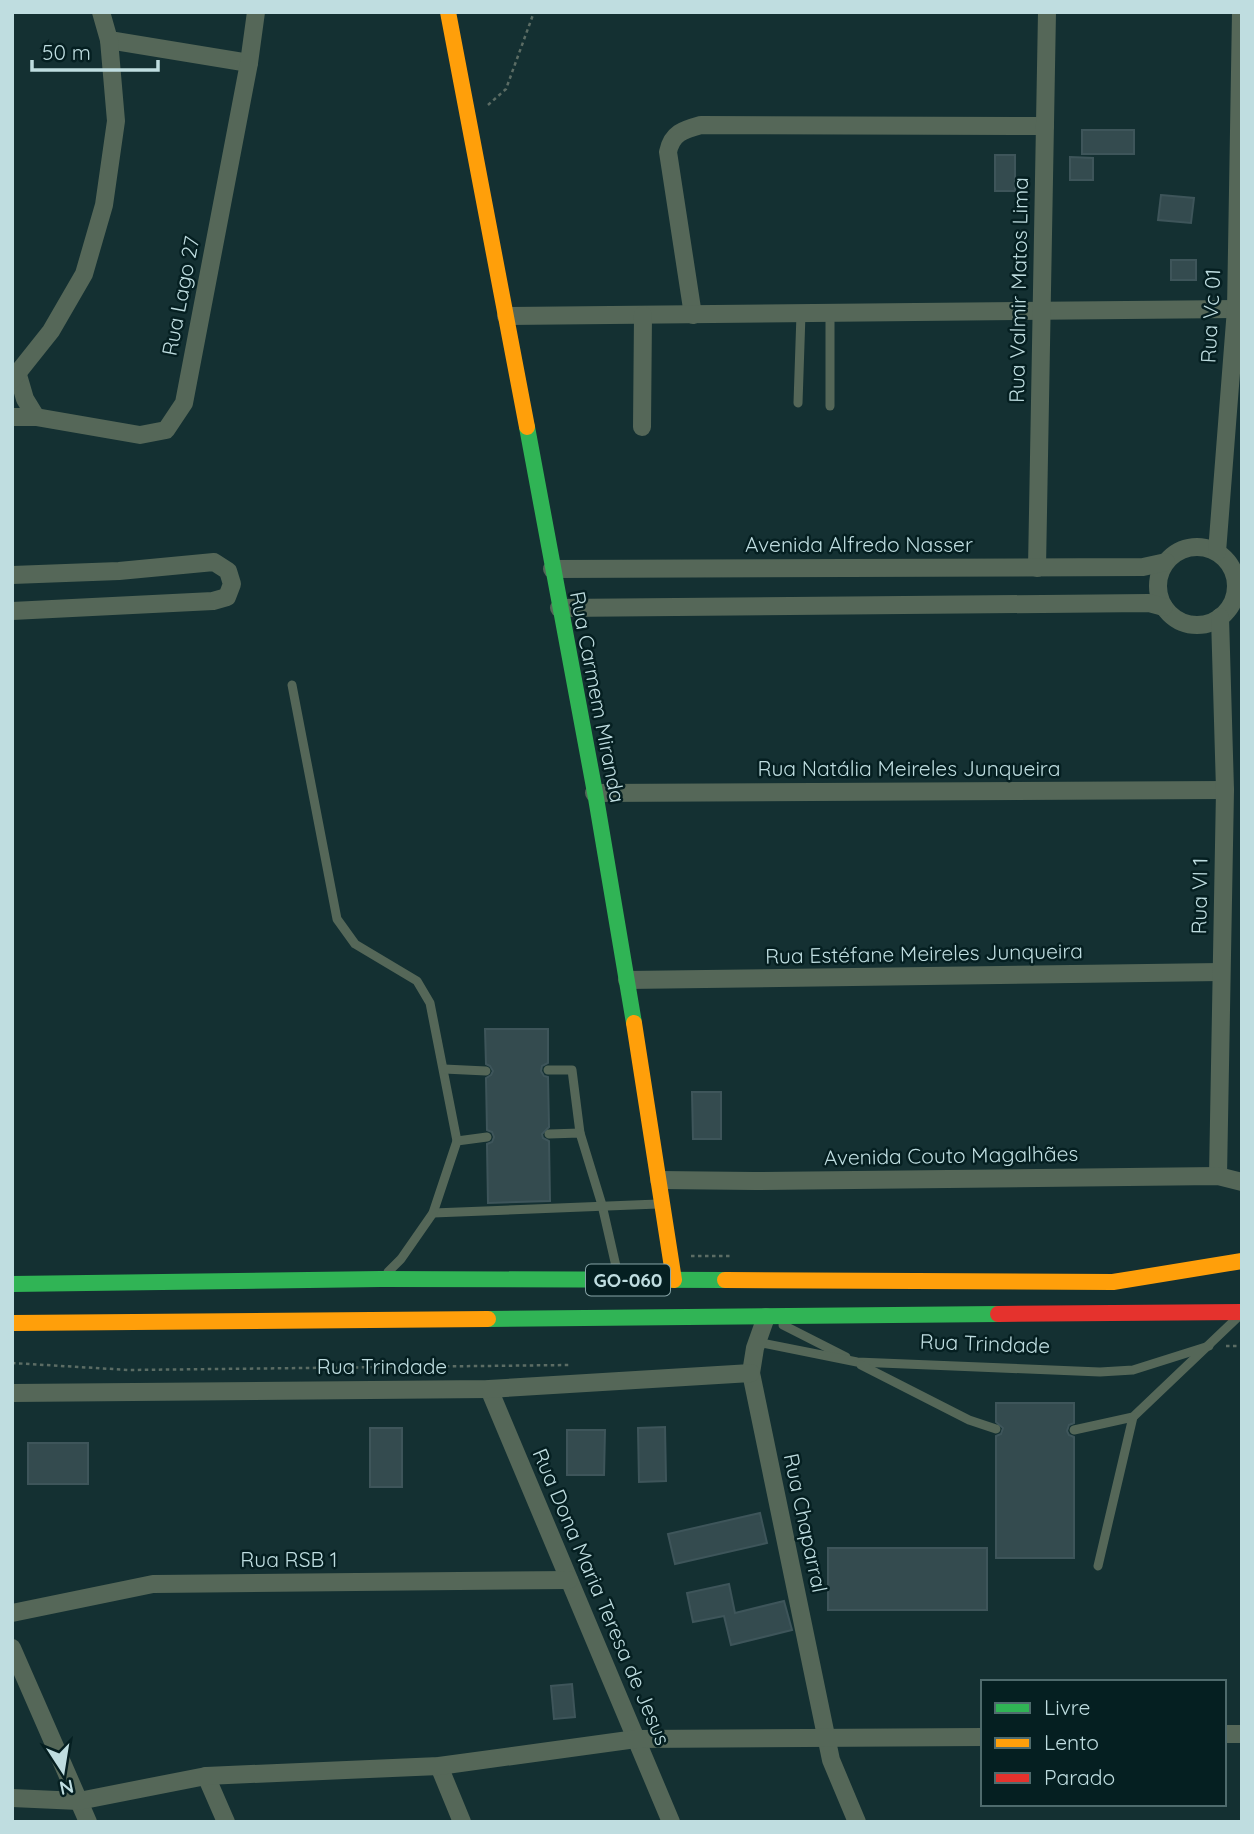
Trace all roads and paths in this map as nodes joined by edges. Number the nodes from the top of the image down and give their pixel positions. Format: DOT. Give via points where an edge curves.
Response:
graph roads {
  1 [pos="102,12"];
  2 [pos="256,12"];
  3 [pos="448,12"];
  4 [pos="534,12"];
  5 [pos="1047,12"];
  6 [pos="1241,12"];
  7 [pos="109,40"];
  8 [pos="250,63"];
  9 [pos="1241,82"];
  10 [pos="467,124"];
  11 [pos="1045,126"];
  12 [pos="1236,309"];
  13 [pos="1042,312"];
  14 [pos="801,314"];
  15 [pos="830,314"];
  16 [pos="643,315"];
  17 [pos="693,315"];
  18 [pos="506,316"];
  19 [pos="15,378"];
  20 [pos="798,403"];
  21 [pos="830,406"];
  22 [pos="12,417"];
  23 [pos="36,417"];
  24 [pos="642,427"];
  25 [pos="1217,552"];
  26 [pos="1166,562"];
  27 [pos="1037,568"];
  28 [pos="1237,568"];
  29 [pos="552,569"];
  30 [pos="12,575"];
  31 [pos="1164,607"];
  32 [pos="559,608"];
  33 [pos="1231,610"];
  34 [pos="12,611"];
  35 [pos="292,685"];
  36 [pos="1225,790"];
  37 [pos="594,793"];
  38 [pos="1222,972"];
  39 [pos="627,980"];
  40 [pos="444,1069"];
  41 [pos="548,1070"];
  42 [pos="486,1071"];
  43 [pos="580,1133"];
  44 [pos="549,1134"];
  45 [pos="487,1138"];
  46 [pos="457,1141"];
  47 [pos="1218,1176"];
  48 [pos="659,1180"];
  49 [pos="1242,1182"];
  50 [pos="663,1203"];
  51 [pos="602,1205"];
  52 [pos="433,1213"];
  53 [pos="1242,1261"];
  54 [pos="381,1279"];
  55 [pos="619,1280"];
  56 [pos="674,1280"];
  57 [pos="12,1284"];
  58 [pos="1242,1313"];
  59 [pos="766,1317"];
  60 [pos="12,1322"];
  61 [pos="757,1342"];
  62 [pos="1209,1346"];
  63 [pos="857,1362"];
  64 [pos="12,1363"];
  65 [pos="580,1365"];
  66 [pos="751,1373"];
  67 [pos="489,1389"];
  68 [pos="12,1393"];
  69 [pos="1133,1417"];
  70 [pos="996,1429"];
  71 [pos="1074,1430"];
  72 [pos="1098,1566"];
  73 [pos="569,1580"];
  74 [pos="12,1613"];
  75 [pos="12,1648"];
  76 [pos="981,1737"];
  77 [pos="636,1739"];
  78 [pos="827,1739"];
  79 [pos="439,1766"];
  80 [pos="205,1776"];
  81 [pos="12,1798"];
  82 [pos="79,1801"];
  83 [pos="88,1822"];
  84 [pos="226,1822"];
  85 [pos="462,1822"];
  86 [pos="671,1822"];
  87 [pos="857,1822"];
  1 -- 7 [label="street"];
  2 -- 8 [label="street, Rua Lago 27"];
  3 -- 10 [label="main road, Rua Carmem Miranda"];
  4 -- 10 [label="path" via="506,89"];
  5 -- 11 [label="street, Rua Valmir Matos Lima"];
  6 -- 9 [label="street, Rua Vc 01"];
  7 -- 8 [label="street"];
  7 -- 19 [label="street" via="116,121 104,205 84,274 51,331"];
  8 -- 23 [label="street, Rua Lago 27" via="184,403 166,430 140,435"];
  9 -- 12 [label="street, Rua Vc 01"];
  10 -- 18 [label="main road, Rua Carmem Miranda"];
  11 -- 13 [label="street, Rua Valmir Matos Lima"];
  11 -- 17 [label="street" via="701,125 676,134 668,152"];
  12 -- 13 [label="street"];
  12 -- 25 [label="street, Rua Vc 01"];
  13 -- 15 [label="street"];
  13 -- 27 [label="street, Rua Valmir Matos Lima"];
  14 -- 15 [label="street"];
  14 -- 17 [label="street"];
  14 -- 20 [label="lane"];
  15 -- 21 [label="lane"];
  16 -- 17 [label="street"];
  16 -- 18 [label="street"];
  16 -- 24 [label="street"];
  18 -- 29 [label="main road, Rua Carmem Miranda"];
  19 -- 23 [label="street"];
  22 -- 23 [label="street, Rua Lago 27"];
  25 -- 26 [label="street" via="1188,548"];
  25 -- 28 [label="street"];
  26 -- 27 [label="street, Avenida Alfredo Nasser" via="1143,568"];
  26 -- 31 [label="street" via="1158,579"];
  27 -- 29 [label="street, Avenida Alfredo Nasser"];
  28 -- 33 [label="street"];
  29 -- 32 [label="main road, Rua Carmem Miranda"];
  30 -- 34 [label="street" via="214,562 228,571 232,584 227,597 213,601"];
  31 -- 32 [label="street" via="1135,603"];
  31 -- 33 [label="street" via="1182,623 1193,625 1213,622"];
  32 -- 37 [label="main road, Rua Carmem Miranda"];
  33 -- 36 [label="street, Rua VI 1"];
  35 -- 40 [label="lane" via="337,919 355,944 417,981 430,1003"];
  36 -- 37 [label="street, Rua Natália Meireles Junqueira"];
  36 -- 38 [label="street, Rua VI 1"];
  37 -- 39 [label="main road, Rua Carmem Miranda"];
  38 -- 39 [label="street, Rua Estéfane Meireles Junqueira"];
  38 -- 47 [label="street, Rua VI 1"];
  39 -- 48 [label="main road, Rua Carmem Miranda"];
  40 -- 42 [label="lane"];
  40 -- 46 [label="lane"];
  41 -- 43 [label="lane" via="572,1070"];
  43 -- 44 [label="lane"];
  43 -- 51 [label="lane"];
  45 -- 46 [label="lane"];
  46 -- 52 [label="lane"];
  47 -- 48 [label="street, Avenida Couto Magalhães"];
  47 -- 49 [label="street, Avenida Couto Magalhães"];
  48 -- 50 [label="main road, Rua Carmem Miranda"];
  50 -- 51 [label="lane"];
  50 -- 56 [label="main road, Rua Carmem Miranda"];
  51 -- 52 [label="lane"];
  51 -- 55 [label="lane"];
  52 -- 54 [label="lane"];
  53 -- 56 [label="main road, GO-060 / GO-060" via="1113,1282"];
  54 -- 55 [label="main road, GO-060 / GO-060"];
  54 -- 57 [label="main road, GO-060 / GO-060"];
  55 -- 56 [label="main road, GO-060 / GO-060"];
  58 -- 59 [label="main road, GO-060 / GO-060"];
  58 -- 62 [label="lane"];
  59 -- 60 [label="main road, GO-060 / GO-060"];
  59 -- 61 [label="street, Rua Chaparral"];
  59 -- 63 [label="lane"];
  61 -- 63 [label="lane, Rua Trindade"];
  61 -- 66 [label="street, Rua Chaparral"];
  62 -- 63 [label="lane, Rua Trindade" via="1133,1370 1100,1372"];
  62 -- 69 [label="lane"];
  63 -- 70 [label="lane" via="969,1420"];
  64 -- 65 [label="path" via="129,1370"];
  66 -- 67 [label="street, Rua Trindade"];
  66 -- 78 [label="street, Rua Chaparral"];
  67 -- 68 [label="street, Rua Trindade"];
  67 -- 73 [label="street, Rua Dona Maria Teresa de Jesus"];
  69 -- 71 [label="lane"];
  69 -- 72 [label="lane"];
  73 -- 74 [label="street, Rua RSB 1" via="153,1584"];
  73 -- 77 [label="street, Rua Dona Maria Teresa de Jesus"];
  75 -- 82 [label="street"];
  76 -- 78 [label="street"];
  77 -- 78 [label="street"];
  77 -- 79 [label="street"];
  77 -- 86 [label="street, Rua Dona Maria Teresa de Jesus"];
  78 -- 87 [label="street, Rua Chaparral"];
  79 -- 80 [label="street"];
  79 -- 85 [label="street"];
  80 -- 82 [label="street"];
  80 -- 84 [label="street"];
  81 -- 82 [label="street"];
  82 -- 83 [label="street"];
}
